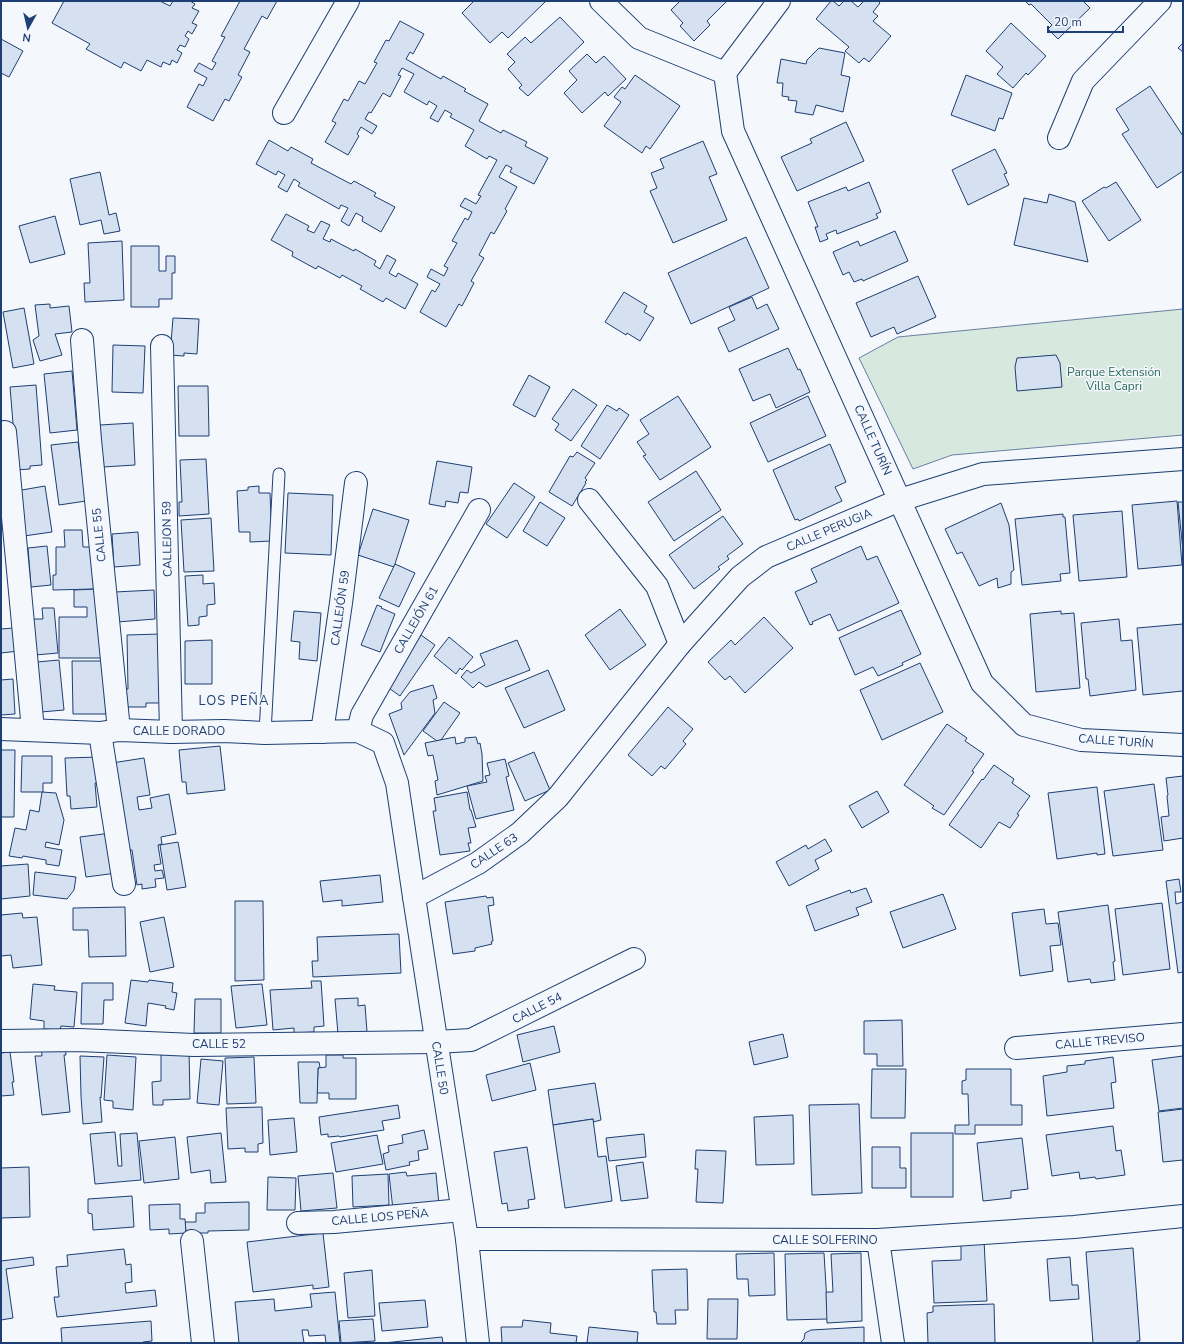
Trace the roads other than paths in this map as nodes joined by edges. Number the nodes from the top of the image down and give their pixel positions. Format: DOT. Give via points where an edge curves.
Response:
graph roads {
  1 [pos="348,1"];
  2 [pos="601,1"];
  3 [pos="779,1"];
  4 [pos="1160,1"];
  5 [pos="725,73"];
  6 [pos="284,113"];
  7 [pos="1059,138"];
  8 [pos="82,340"];
  9 [pos="162,346"];
  10 [pos="5,432"];
  11 [pos="1183,459"];
  12 [pos="279,474"];
  13 [pos="356,483"];
  14 [pos="589,500"];
  15 [pos="900,500"];
  16 [pos="479,510"];
  17 [pos="680,644"];
  18 [pos="1,729"];
  19 [pos="33,730"];
  20 [pos="110,731"];
  21 [pos="358,731"];
  22 [pos="171,732"];
  23 [pos="322,732"];
  24 [pos="265,733"];
  25 [pos="1183,745"];
  26 [pos="124,884"];
  27 [pos="414,897"];
  28 [pos="634,959"];
  29 [pos="1183,1034"];
  30 [pos="1,1041"];
  31 [pos="436,1042"];
  32 [pos="1016,1048"];
  33 [pos="462,1210"];
  34 [pos="1183,1216"];
  35 [pos="298,1223"];
  36 [pos="467,1239"];
  37 [pos="878,1240"];
  38 [pos="192,1241"];
  39 [pos="203,1343"];
  40 [pos="478,1343"];
  41 [pos="893,1343"];
  1 -- 6 [label="street"];
  2 -- 5 [label="street" via="639,38"];
  3 -- 5 [label="street"];
  4 -- 7 [label="street" via="1083,81"];
  5 -- 15 [label="street, CALLE TURÍN" via="733,131"];
  8 -- 20 [label="street, CALLE 55"];
  9 -- 22 [label="street, CALLEJON 59"];
  10 -- 19 [label="street"];
  11 -- 15 [label="street, CALLE PERUGIA" via="983,474"];
  12 -- 24 [label="lane"];
  13 -- 23 [label="street, CALLEJÓN 59"];
  14 -- 17 [label="street" via="657,586"];
  15 -- 17 [label="street, CALLE PERUGIA" via="766,557 740,577"];
  15 -- 25 [label="street, CALLE TURÍN" via="982,683 1024,725 1081,740"];
  16 -- 21 [label="street, CALLEJÓN 61" via="362,715"];
  17 -- 27 [label="street, CALLE 63" via="558,796 520,833 478,863"];
  18 -- 19 [label="street, CALLE DORADO"];
  19 -- 20 [label="street, CALLE DORADO"];
  20 -- 22 [label="street, CALLE DORADO"];
  20 -- 26 [label="street, CALLE 55"];
  21 -- 23 [label="street, CALLE DORADO"];
  21 -- 27 [label="street" via="383,743 397,783"];
  22 -- 24 [label="street, CALLE DORADO"];
  23 -- 24 [label="street, CALLE DORADO"];
  27 -- 31 [label="street, CALLE 50"];
  28 -- 31 [label="street, CALLE 54" via="471,1040"];
  29 -- 32 [label="street, CALLE TREVISO"];
  30 -- 31 [label="street, CALLE 52" via="79,1040 194,1045"];
  31 -- 33 [label="street, CALLE 50"];
  33 -- 35 [label="street, CALLE LOS PEÑA"];
  33 -- 36 [label="street, CALLE 50"];
  34 -- 37 [label="street, CALLE SOLFERINO" via="1074,1227"];
  36 -- 37 [label="street, CALLE SOLFERINO"];
  36 -- 40 [label="street, CALLE 50"];
  37 -- 41 [label="street"];
  38 -- 39 [label="street"];
}
